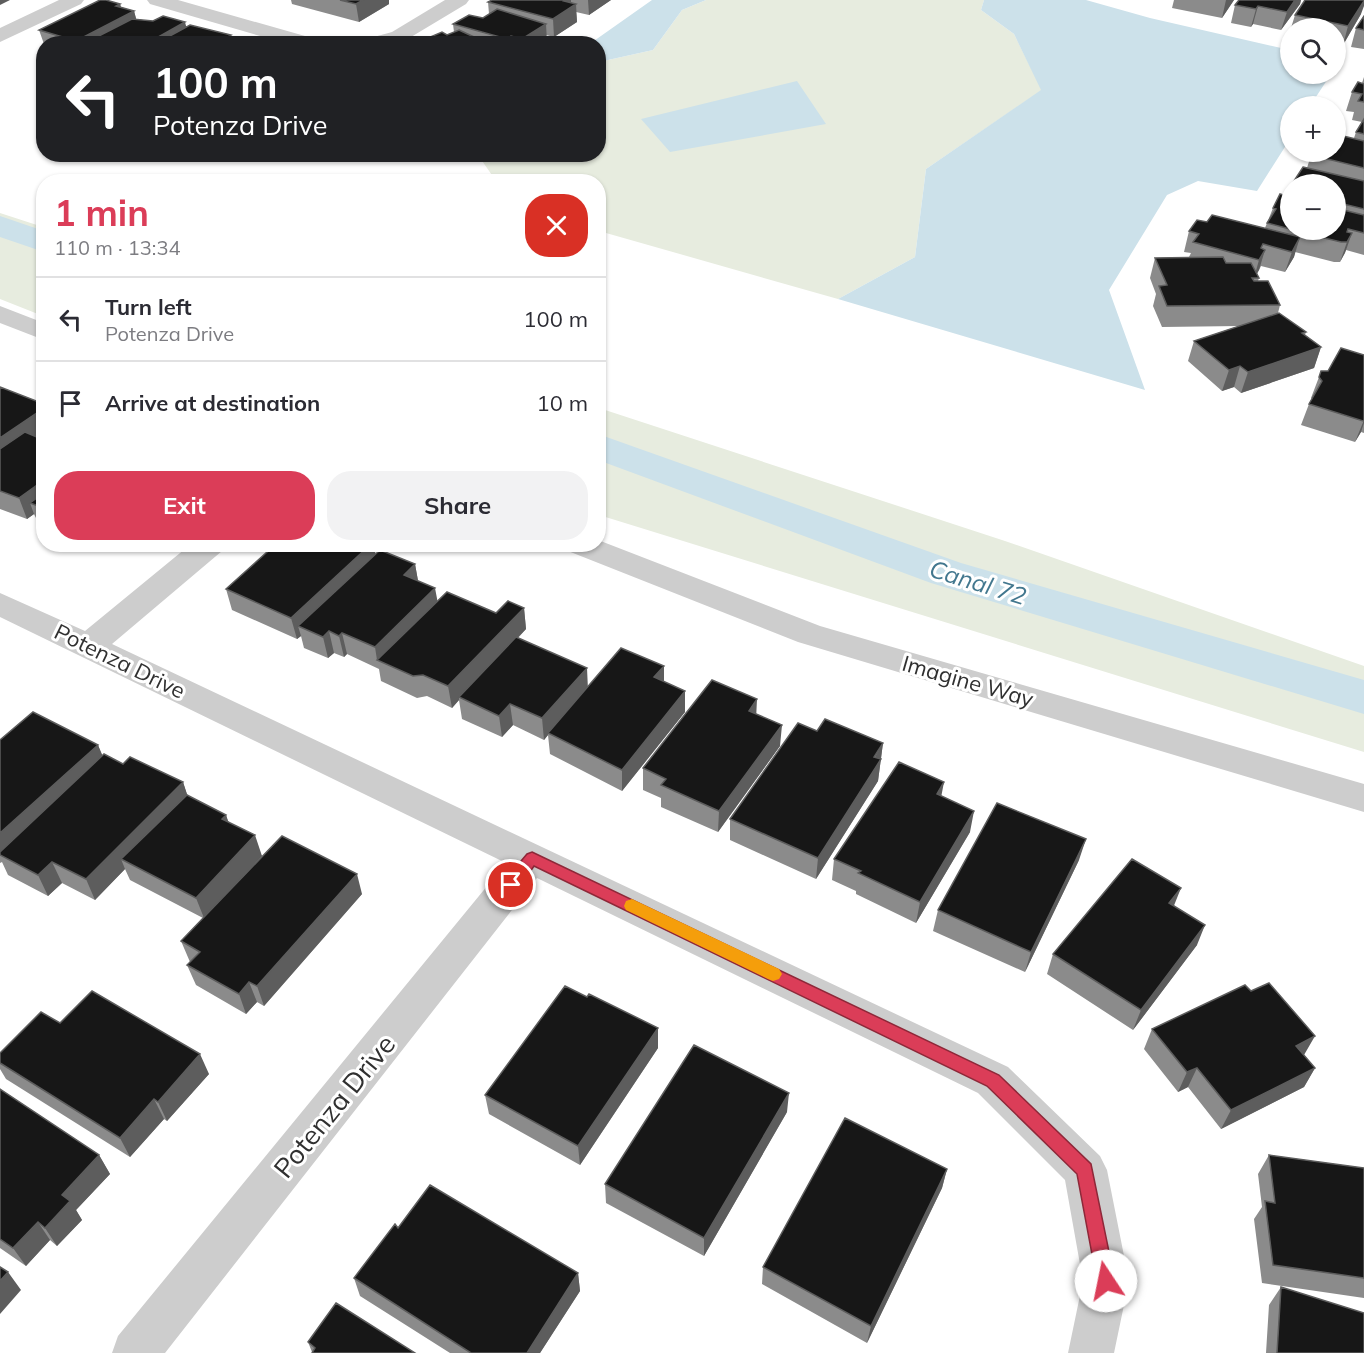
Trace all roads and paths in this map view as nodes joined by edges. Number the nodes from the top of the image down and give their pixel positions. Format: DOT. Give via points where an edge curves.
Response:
graph roads {
  1 [pos="74,0"];
  2 [pos="157,0"];
  3 [pos="459,0"];
  4 [pos="0,36"];
  5 [pos="284,36"];
  6 [pos="399,36"];
  7 [pos="0,314"];
  8 [pos="36,329"];
  9 [pos="201,552"];
  10 [pos="599,552"];
  11 [pos="0,604"];
  12 [pos="89,646"];
  13 [pos="1364,798"];
  14 [pos="532,858"];
  15 [pos="135,1353"];
  16 [pos="1091,1353"];
  1 -- 4 [label="street"];
  2 -- 5 [label="street"];
  3 -- 6 [label="street"];
  7 -- 8 [label="street"];
  9 -- 12 [label="street"];
  10 -- 13 [label="street, Imagine Way" via="809,634"];
  11 -- 12 [label="street, Potenza Drive"];
  12 -- 14 [label="street, Potenza Drive"];
  14 -- 15 [label="street, Potenza Drive"];
  14 -- 16 [label="street, Potenza Drive" via="993,1080 1085,1170 1106,1281"];
}
